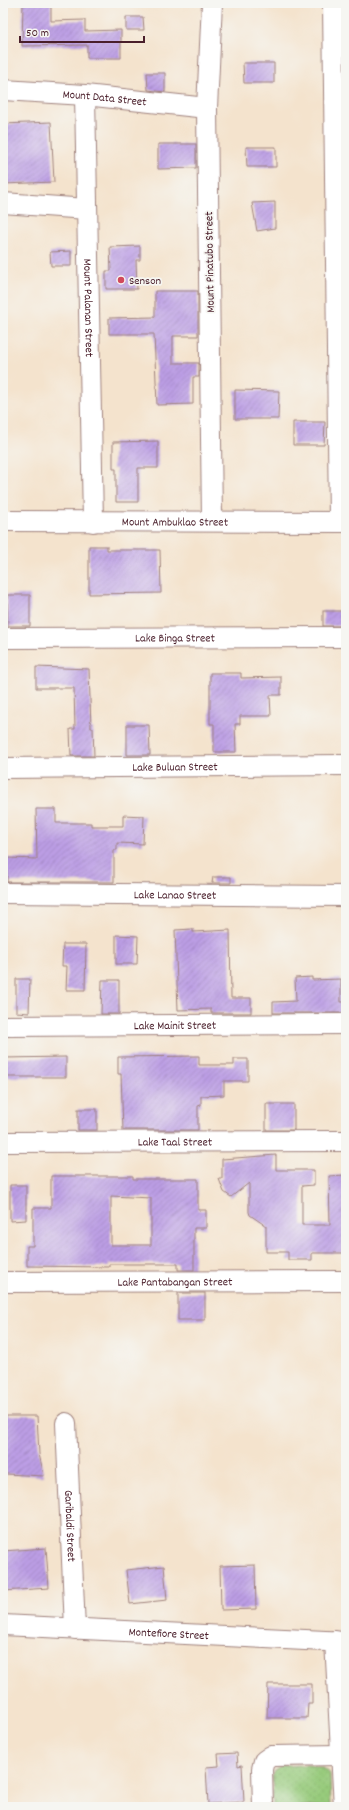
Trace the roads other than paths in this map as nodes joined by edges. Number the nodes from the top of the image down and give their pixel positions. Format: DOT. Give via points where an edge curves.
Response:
graph roads {
  1 [pos="212,3"];
  2 [pos="333,3"];
  3 [pos="3,90"];
  4 [pos="86,95"];
  5 [pos="207,108"];
  6 [pos="3,203"];
  7 [pos="86,209"];
  8 [pos="3,521"];
  9 [pos="212,521"];
  10 [pos="93,522"];
  11 [pos="342,522"];
  12 [pos="346,637"];
  13 [pos="3,638"];
  14 [pos="346,765"];
  15 [pos="3,768"];
  16 [pos="3,893"];
  17 [pos="346,896"];
  18 [pos="346,1024"];
  19 [pos="3,1026"];
  20 [pos="346,1141"];
  21 [pos="3,1142"];
  22 [pos="346,1281"];
  23 [pos="3,1282"];
  24 [pos="66,1423"];
  25 [pos="3,1625"];
  26 [pos="75,1628"];
  27 [pos="340,1642"];
  28 [pos="341,1755"];
  29 [pos="263,1807"];
  30 [pos="344,1807"];
  1 -- 5 [label="street, Mount Pinatubo Street"];
  2 -- 11 [label="street"];
  3 -- 4 [label="street, Mount Data Street"];
  4 -- 5 [label="street, Mount Data Street"];
  4 -- 7 [label="street, Mount Palanan Street"];
  5 -- 9 [label="street, Mount Pinatubo Street"];
  6 -- 7 [label="street"];
  7 -- 10 [label="street, Mount Palanan Street"];
  8 -- 10 [label="street, Mount Ambuklao Street"];
  9 -- 10 [label="street, Mount Ambuklao Street"];
  9 -- 11 [label="street, Mount Ambuklao Street"];
  12 -- 13 [label="street, Lake Binga Street"];
  14 -- 15 [label="street, Lake Buluan Street"];
  16 -- 17 [label="street, Lake Lanao Street"];
  18 -- 19 [label="street, Lake Mainit Street"];
  20 -- 21 [label="street, Lake Taal Street"];
  22 -- 23 [label="street, Lake Pantabangan Street"];
  24 -- 26 [label="street, Garibaldi Street"];
  25 -- 26 [label="street, Montefiore Street"];
  26 -- 27 [label="street, Montefiore Street"];
  27 -- 28 [label="street"];
  28 -- 29 [label="street" via="271,1756 264,1761 262,1769"];
  28 -- 30 [label="street"];
}
